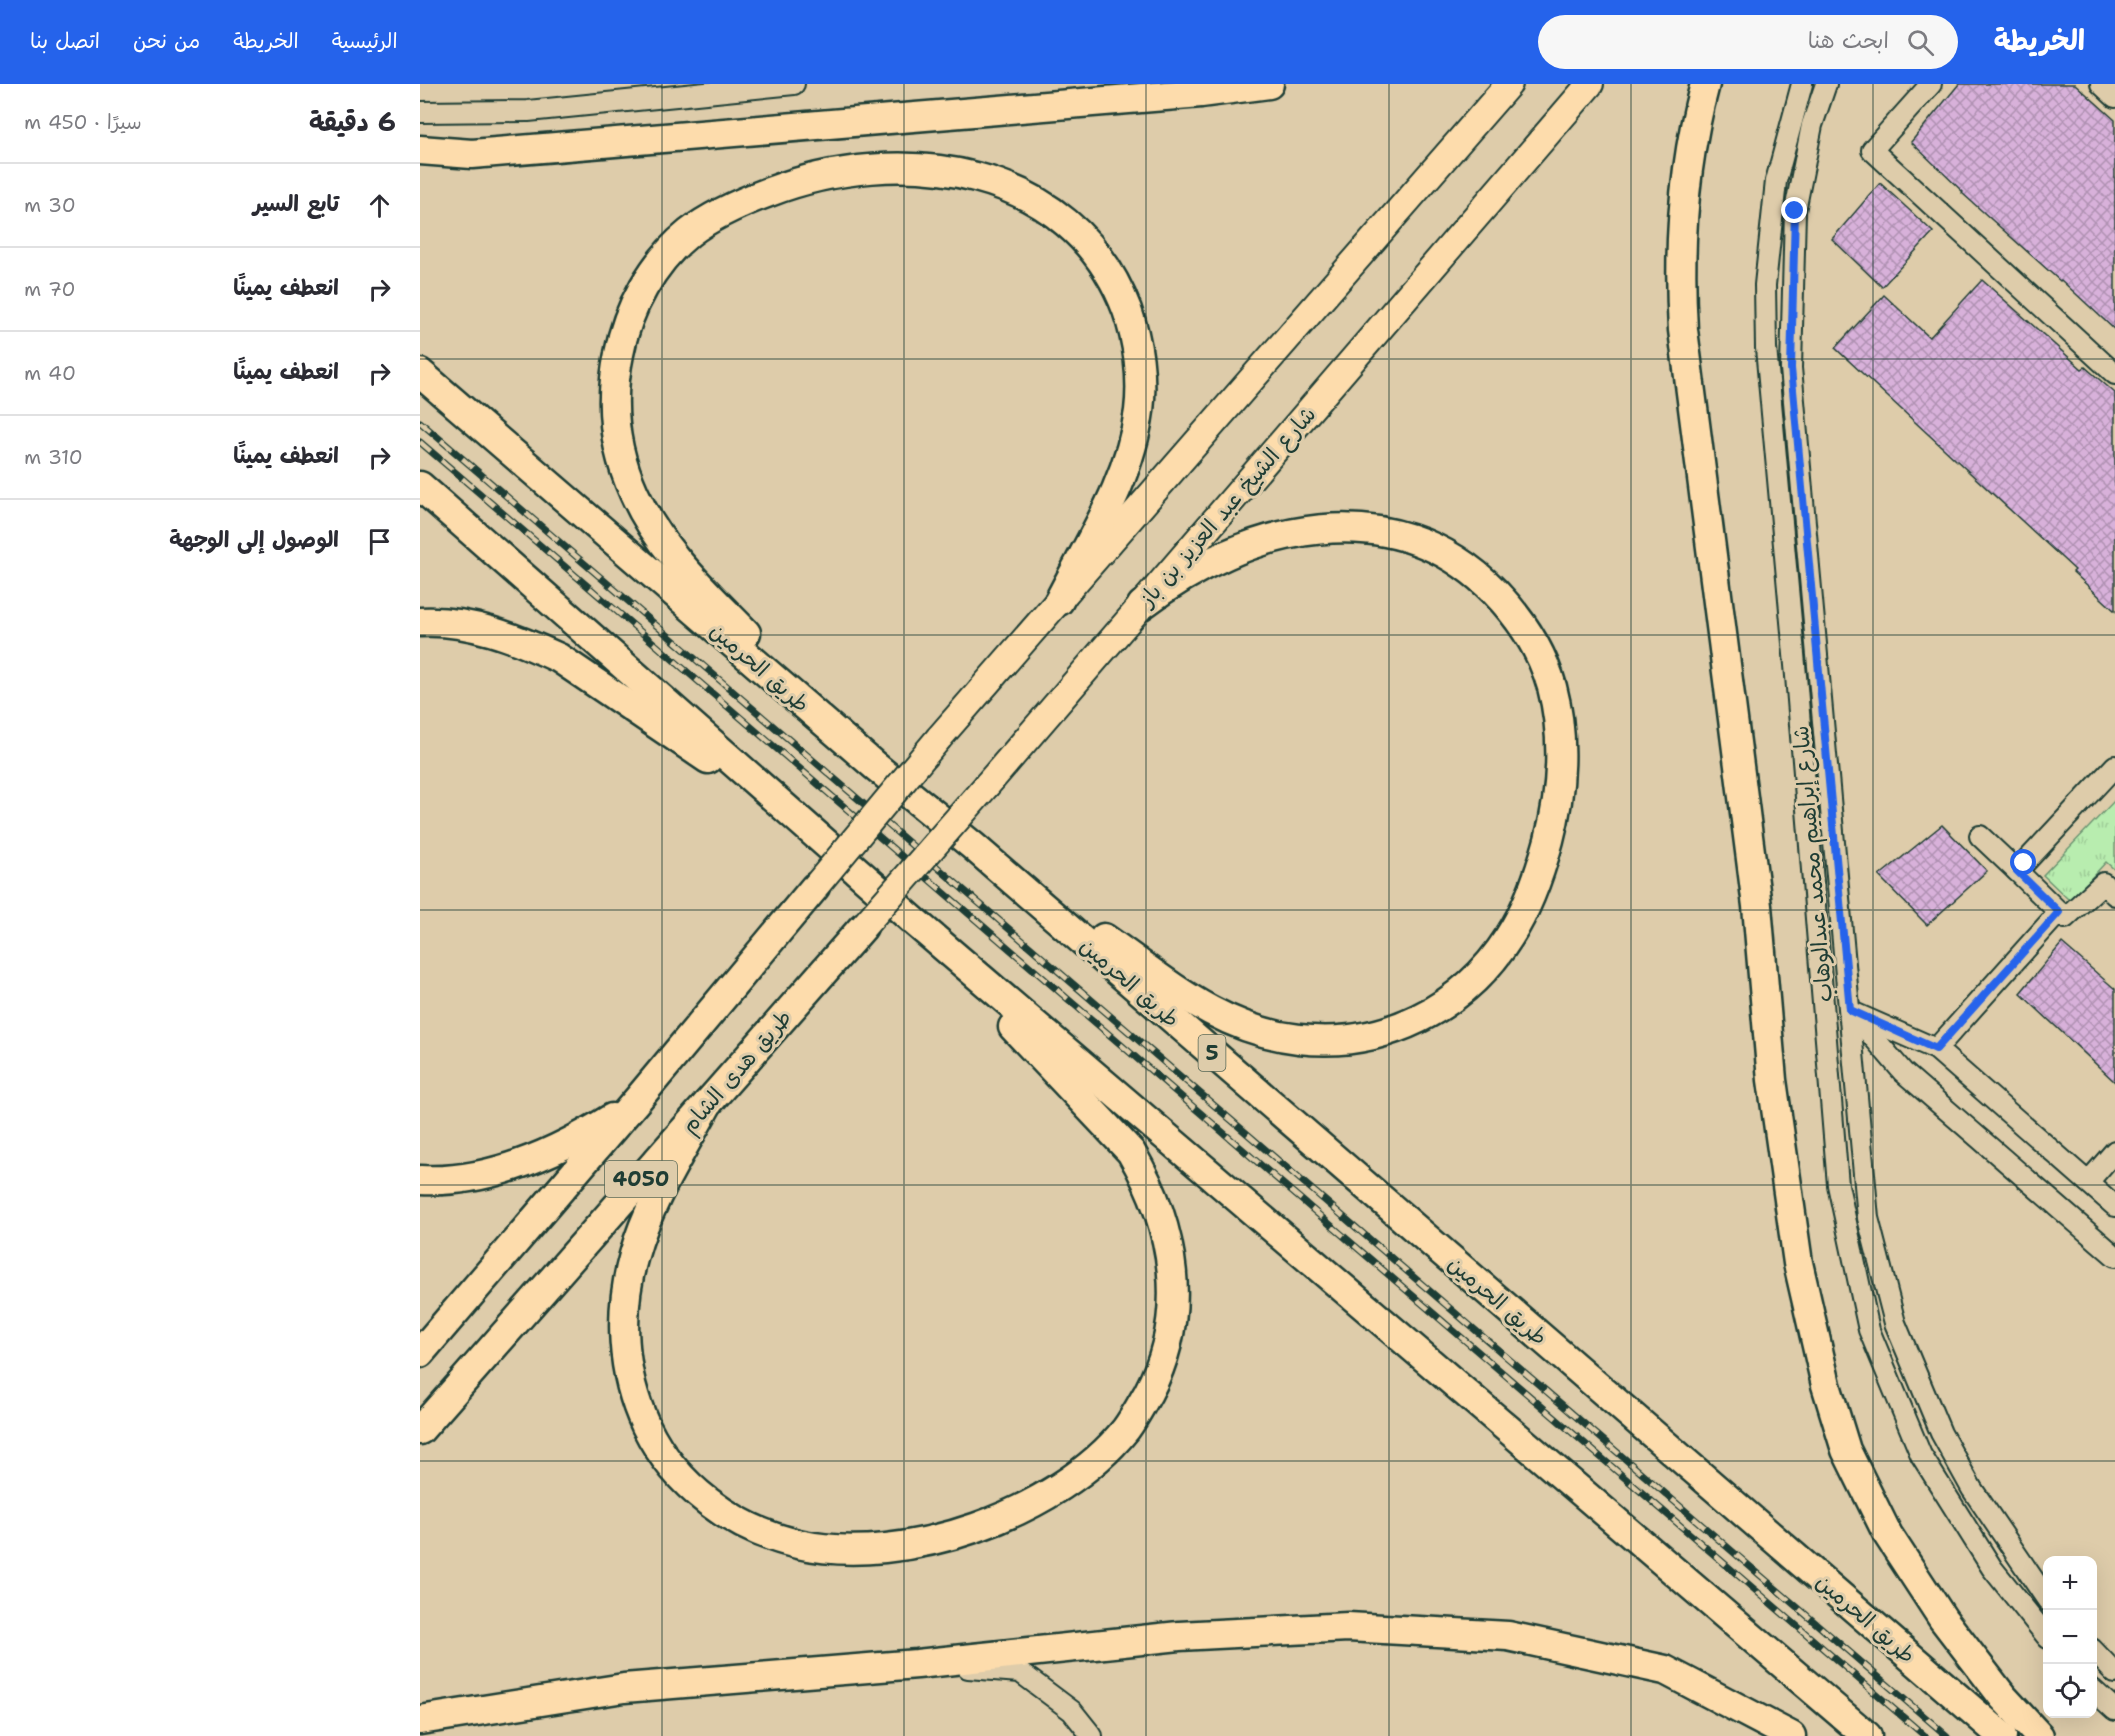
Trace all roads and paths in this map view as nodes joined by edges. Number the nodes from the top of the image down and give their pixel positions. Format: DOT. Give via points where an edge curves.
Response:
graph roads {
  1 [pos="784,84"];
  2 [pos="1269,84"];
  3 [pos="1509,84"];
  4 [pos="1590,84"];
  5 [pos="1705,84"];
  6 [pos="1802,84"];
  7 [pos="1826,84"];
  8 [pos="1931,84"];
  9 [pos="2101,84"];
  10 [pos="2115,96"];
  11 [pos="420,111"];
  12 [pos="420,150"];
  13 [pos="420,373"];
  14 [pos="2115,374"];
  15 [pos="420,486"];
  16 [pos="1059,601"];
  17 [pos="1142,605"];
  18 [pos="420,622"];
  19 [pos="875,766"];
  20 [pos="2115,766"];
  21 [pos="809,828"];
  22 [pos="1980,836"];
  23 [pos="973,846"];
  24 [pos="2017,871"];
  25 [pos="815,887"];
  26 [pos="2115,894"];
  27 [pos="2059,912"];
  28 [pos="915,922"];
  29 [pos="863,927"];
  30 [pos="1850,1010"];
  31 [pos="1936,1049"];
  32 [pos="638,1099"];
  33 [pos="708,1103"];
  34 [pos="2115,1151"];
  35 [pos="420,1180"];
  36 [pos="2088,1182"];
  37 [pos="2115,1206"];
  38 [pos="2115,1256"];
  39 [pos="420,1353"];
  40 [pos="420,1430"];
  41 [pos="2043,1594"];
  42 [pos="2043,1632"];
  43 [pos="2097,1654"];
  44 [pos="917,1664"];
  45 [pos="2115,1673"];
  46 [pos="2097,1694"];
  47 [pos="2115,1710"];
  48 [pos="420,1720"];
  49 [pos="1092,1736"];
  50 [pos="1791,1736"];
  51 [pos="1867,1736"];
  52 [pos="2002,1736"];
  53 [pos="2039,1736"];
  1 -- 11 [label="street" via="528,111"];
  2 -- 12 [label="highway" via="484,153"];
  3 -- 16 [label="main road"];
  4 -- 17 [label="main road, شارع الشيخ عبد العزيز بن باز"];
  5 -- 53 [label="highway" via="1685,186 1680,258 1683,330 1757,906 1772,1080 1798,1263 1826,1385 1846,1450 1888,1535 1943,1619 2003,1697"];
  6 -- 42 [label="street" via="1776,181 1765,285 1766,348 1838,1185 1869,1330 1921,1455 1992,1568"];
  7 -- 30 [label="street, شارع إبراهيم محمد عبدالوهاب" via="1812,124 1795,211 1791,368"];
  8 -- 14 [label="street" via="1872,150"];
  9 -- 10 [label="street"];
  13 -- 19 [label="highway, طريق الحرمين / 5"];
  15 -- 21 [label="highway"];
  16 -- 19 [label="highway" via="1123,476 1140,407 1139,359 1129,316 1103,263 1075,230 1037,201 990,181 937,170 891,168 831,174 780,188 733,207 689,233 646,284 620,345 614,412 627,477 672,556"];
  16 -- 25 [label="main road, bridge"];
  17 -- 23 [label="highway" via="1184,575 1231,552 1280,537 1336,529 1382,531 1420,541 1454,559 1488,585 1517,618 1539,652 1556,706 1560,751 1556,803 1545,855 1521,918 1498,953 1454,997 1401,1027 1343,1040 1279,1036 1206,1010"];
  17 -- 29 [label="main road, شارع الشيخ عبد العزيز بن باز, bridge"];
  18 -- 21 [label="highway" via="448,622 488,631 559,658"];
  19 -- 23 [label="highway, طريق الحرمين / 5"];
  20 -- 24 [label="street"];
  21 -- 28 [label="highway"];
  22 -- 24 [label="street"];
  23 -- 52 [label="highway, طريق الحرمين / 5"];
  24 -- 27 [label="street"];
  25 -- 32 [label="highway"];
  26 -- 27 [label="street" via="2103,883 2065,918"];
  27 -- 31 [label="street"];
  28 -- 33 [label="highway" via="1131,1152 1160,1214 1173,1279 1168,1342 1139,1409 1126,1429 1091,1464 1037,1502 988,1524 934,1539 875,1548 822,1548 778,1538 734,1519 690,1486 662,1455 633,1393 625,1348 625,1302 641,1233"];
  28 -- 51 [label="highway"];
  29 -- 33 [label="highway, طريق هدى الشام / 4050"];
  30 -- 31 [label="street"];
  30 -- 38 [label="street" via="1903,1071"];
  30 -- 41 [label="street, شارع إبراهيم محمد عبدالوهاب" via="1868,1218 1895,1323 1941,1433 1972,1489"];
  31 -- 36 [label="street"];
  32 -- 35 [label="highway" via="588,1133 534,1159 467,1177"];
  32 -- 39 [label="highway"];
  33 -- 40 [label="highway, طريق هدى الشام / 4050"];
  34 -- 36 [label="street"];
  36 -- 37 [label="street"];
  43 -- 45 [label="street"];
  44 -- 48 [label="highway" via="624,1688"];
  44 -- 49 [label="street" via="1020,1672 1072,1712"];
  44 -- 50 [label="highway" via="1179,1636 1348,1628 1508,1636 1665,1670"];
  46 -- 47 [label="street"];
}
